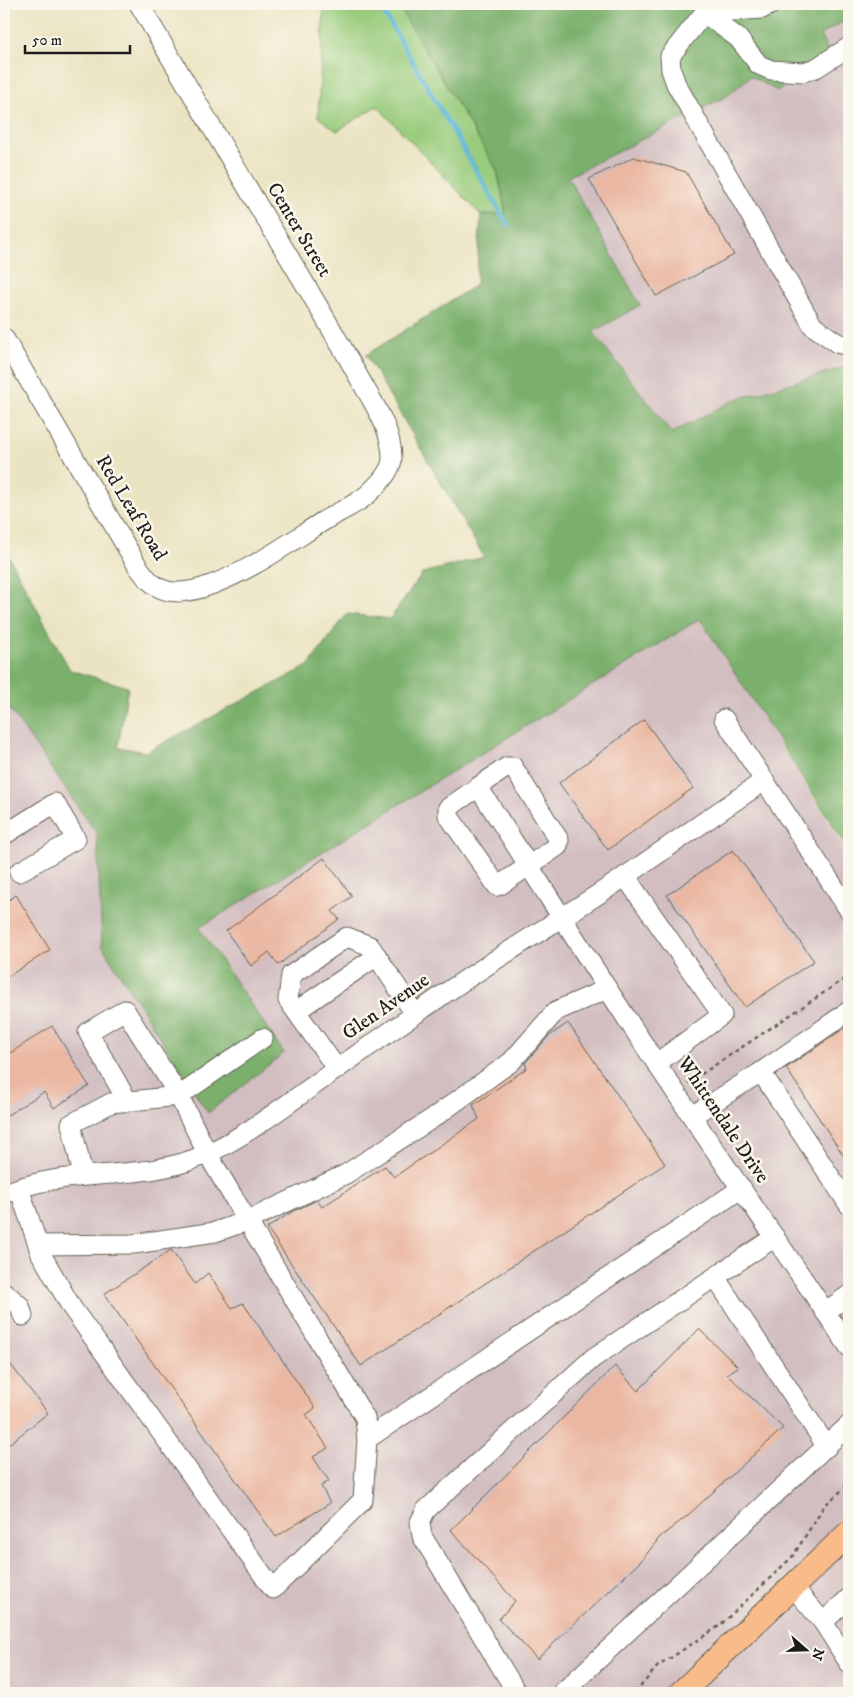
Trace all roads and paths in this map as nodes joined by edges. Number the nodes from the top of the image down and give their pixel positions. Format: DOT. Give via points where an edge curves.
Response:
graph roads {
  1 [pos="139,4"];
  2 [pos="772,4"];
  3 [pos="705,9"];
  4 [pos="849,47"];
  5 [pos="4,338"];
  6 [pos="849,346"];
  7 [pos="377,485"];
  8 [pos="724,719"];
  9 [pos="764,781"];
  10 [pos="478,787"];
  11 [pos="4,835"];
  12 [pos="530,865"];
  13 [pos="19,872"];
  14 [pos="625,876"];
  15 [pos="849,910"];
  16 [pos="563,916"];
  17 [pos="377,956"];
  18 [pos="849,976"];
  19 [pos="607,989"];
  20 [pos="296,1011"];
  21 [pos="849,1011"];
  22 [pos="416,1014"];
  23 [pos="262,1038"];
  24 [pos="656,1063"];
  25 [pos="337,1069"];
  26 [pos="761,1072"];
  27 [pos="676,1092"];
  28 [pos="179,1096"];
  29 [pos="128,1102"];
  30 [pos="692,1116"];
  31 [pos="207,1153"];
  32 [pos="84,1175"];
  33 [pos="742,1188"];
  34 [pos="11,1191"];
  35 [pos="849,1205"];
  36 [pos="247,1221"];
  37 [pos="775,1237"];
  38 [pos="38,1245"];
  39 [pos="716,1277"];
  40 [pos="4,1292"];
  41 [pos="849,1295"];
  42 [pos="826,1312"];
  43 [pos="24,1316"];
  44 [pos="849,1347"];
  45 [pos="849,1425"];
  46 [pos="367,1440"];
  47 [pos="827,1446"];
  48 [pos="849,1484"];
  49 [pos="849,1534"];
  50 [pos="793,1587"];
  51 [pos="849,1598"];
  52 [pos="823,1622"];
  53 [pos="849,1663"];
  54 [pos="517,1693"];
  55 [pos="562,1693"];
  56 [pos="635,1693"];
  57 [pos="681,1693"];
  1 -- 7 [label="street, Center Street" via="284,247 381,418 391,445 392,460"];
  2 -- 3 [label="street" via="762,10"];
  3 -- 4 [label="street" via="738,38 758,65 771,70 803,72 816,68"];
  3 -- 6 [label="street" via="670,56 676,84 813,326 837,343"];
  5 -- 7 [label="street, Red Leaf Road" via="137,566 151,582 168,591 202,588 244,571 366,496"];
  8 -- 9 [label="street"];
  9 -- 14 [label="street, Glen Avenue"];
  9 -- 15 [label="street"];
  10 -- 12 [label="street, Whittendale Drive"];
  10 -- 12 [label="street" via="507,767 513,767 559,840 558,846"];
  10 -- 12 [label="street" via="447,812 478,861 497,886"];
  11 -- 13 [label="street" via="55,803 76,839"];
  12 -- 16 [label="street, Whittendale Drive"];
  14 -- 16 [label="street, Glen Avenue"];
  14 -- 24 [label="street" via="722,1016"];
  16 -- 19 [label="street, Whittendale Drive"];
  16 -- 22 [label="street, Glen Avenue"];
  17 -- 20 [label="street"];
  17 -- 20 [label="street" via="370,946 347,937 307,964 291,975 288,1000"];
  17 -- 22 [label="street"];
  18 -- 27 [label="path"];
  19 -- 24 [label="street, Whittendale Drive"];
  19 -- 36 [label="street" via="556,1011 511,1062 433,1118 346,1174"];
  20 -- 25 [label="street"];
  21 -- 26 [label="street"];
  22 -- 25 [label="street, Glen Avenue"];
  23 -- 28 [label="street"];
  24 -- 27 [label="street, Whittendale Drive"];
  25 -- 31 [label="street, Glen Avenue" via="250,1129"];
  26 -- 30 [label="street"];
  26 -- 35 [label="street"];
  27 -- 30 [label="street, Whittendale Drive"];
  28 -- 29 [label="street"];
  28 -- 29 [label="street" via="125,1010 88,1032"];
  28 -- 31 [label="street"];
  29 -- 32 [label="street" via="110,1103 71,1124"];
  30 -- 33 [label="street, Whittendale Drive"];
  31 -- 32 [label="street, Glen Avenue" via="149,1170"];
  31 -- 36 [label="street"];
  32 -- 34 [label="street, Glen Avenue" via="38,1181"];
  33 -- 37 [label="street, Whittendale Drive"];
  33 -- 46 [label="street"];
  34 -- 38 [label="street"];
  36 -- 38 [label="street" via="215,1232 134,1244"];
  36 -- 46 [label="street" via="365,1418"];
  37 -- 39 [label="street"];
  37 -- 42 [label="street, Whittendale Drive"];
  38 -- 46 [label="street" via="72,1308 274,1589 363,1500"];
  39 -- 47 [label="street"];
  39 -- 54 [label="street" via="593,1358 426,1510 420,1522 422,1536"];
  40 -- 43 [label="street" via="20,1306"];
  41 -- 42 [label="street"];
  42 -- 44 [label="street, Whittendale Drive"];
  45 -- 47 [label="street"];
  47 -- 55 [label="street"];
  48 -- 56 [label="path" via="824,1506 793,1556 719,1626 657,1667"];
  49 -- 50 [label="main road"];
  50 -- 52 [label="street"];
  50 -- 57 [label="main road"];
  51 -- 52 [label="street"];
  52 -- 53 [label="street"];
}
